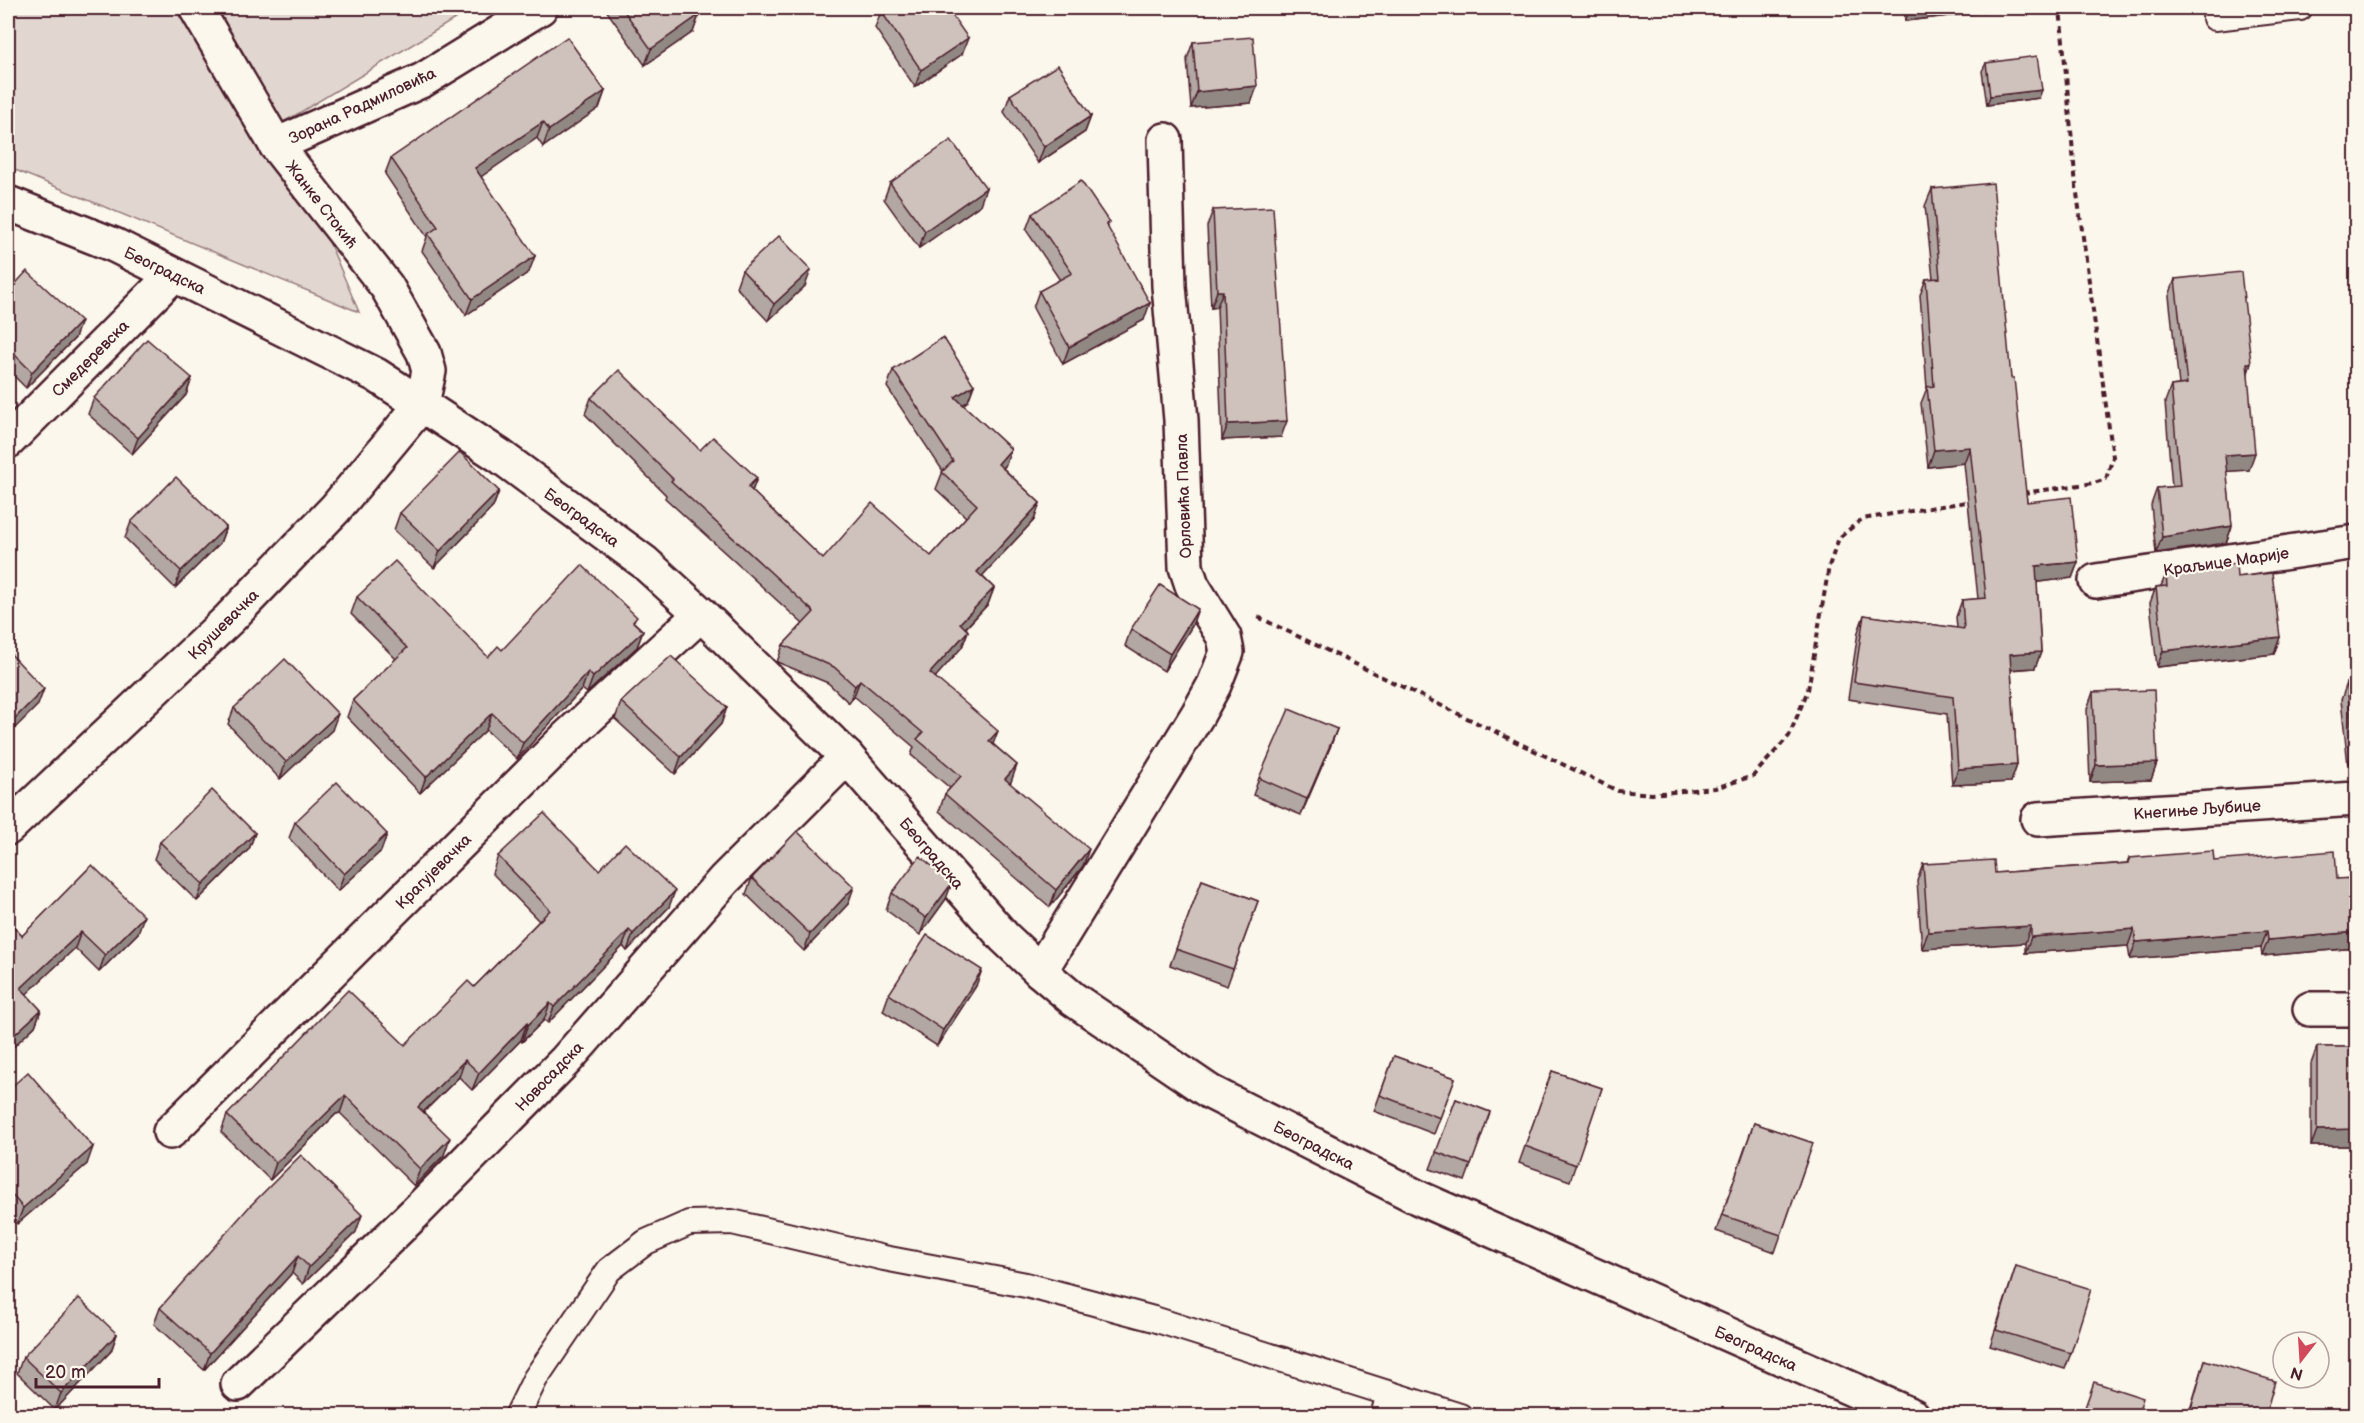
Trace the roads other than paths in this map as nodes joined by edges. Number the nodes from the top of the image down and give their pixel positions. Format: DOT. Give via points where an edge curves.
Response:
graph roads {
  1 [pos="196,8"];
  2 [pos="540,8"];
  3 [pos="2300,8"];
  4 [pos="2216,18"];
  5 [pos="1165,140"];
  6 [pos="276,145"];
  7 [pos="8,204"];
  8 [pos="173,275"];
  9 [pos="422,404"];
  10 [pos="8,441"];
  11 [pos="2356,542"];
  12 [pos="2096,580"];
  13 [pos="701,614"];
  14 [pos="847,756"];
  15 [pos="2356,799"];
  16 [pos="2038,819"];
  17 [pos="8,828"];
  18 [pos="1041,971"];
  19 [pos="2310,1009"];
  20 [pos="2356,1009"];
  21 [pos="170,1132"];
  22 [pos="238,1384"];
  23 [pos="1386,1405"];
  24 [pos="517,1416"];
  25 [pos="1460,1416"];
  26 [pos="1913,1416"];
  1 -- 6 [label="street, Жанке Стокић"];
  2 -- 6 [label="street, Зорана Радмиловића" via="423,80"];
  3 -- 4 [label="lane"];
  5 -- 18 [label="street, Орловића Павла" via="1169,286 1181,420 1186,567 1192,585 1224,637 1227,652 1215,685"];
  6 -- 9 [label="street, Жанке Стокић" via="387,287 424,353 429,370"];
  7 -- 8 [label="street, Београдска" via="114,245"];
  8 -- 9 [label="street, Београдска" via="376,375"];
  8 -- 10 [label="street, Смедеревска"];
  9 -- 13 [label="street, Београдска" via="644,562"];
  9 -- 17 [label="street, Крушевачка" via="335,509 229,619"];
  11 -- 12 [label="street, Краљице Марије"];
  13 -- 14 [label="street, Београдска"];
  13 -- 21 [label="street, Крагујевачка" via="567,737"];
  14 -- 18 [label="street, Београдска" via="1004,937"];
  14 -- 22 [label="street, Новосадска" via="724,880 566,1060"];
  15 -- 16 [label="street, Кнегиње Љубице"];
  18 -- 26 [label="street, Београдска" via="1073,999 1210,1092 1419,1198"];
  19 -- 20 [label="street"];
  23 -- 24 [label="lane" via="1154,1319 1026,1286 732,1222 689,1223 646,1242 609,1270 535,1379"];
  23 -- 25 [label="lane"];
}
